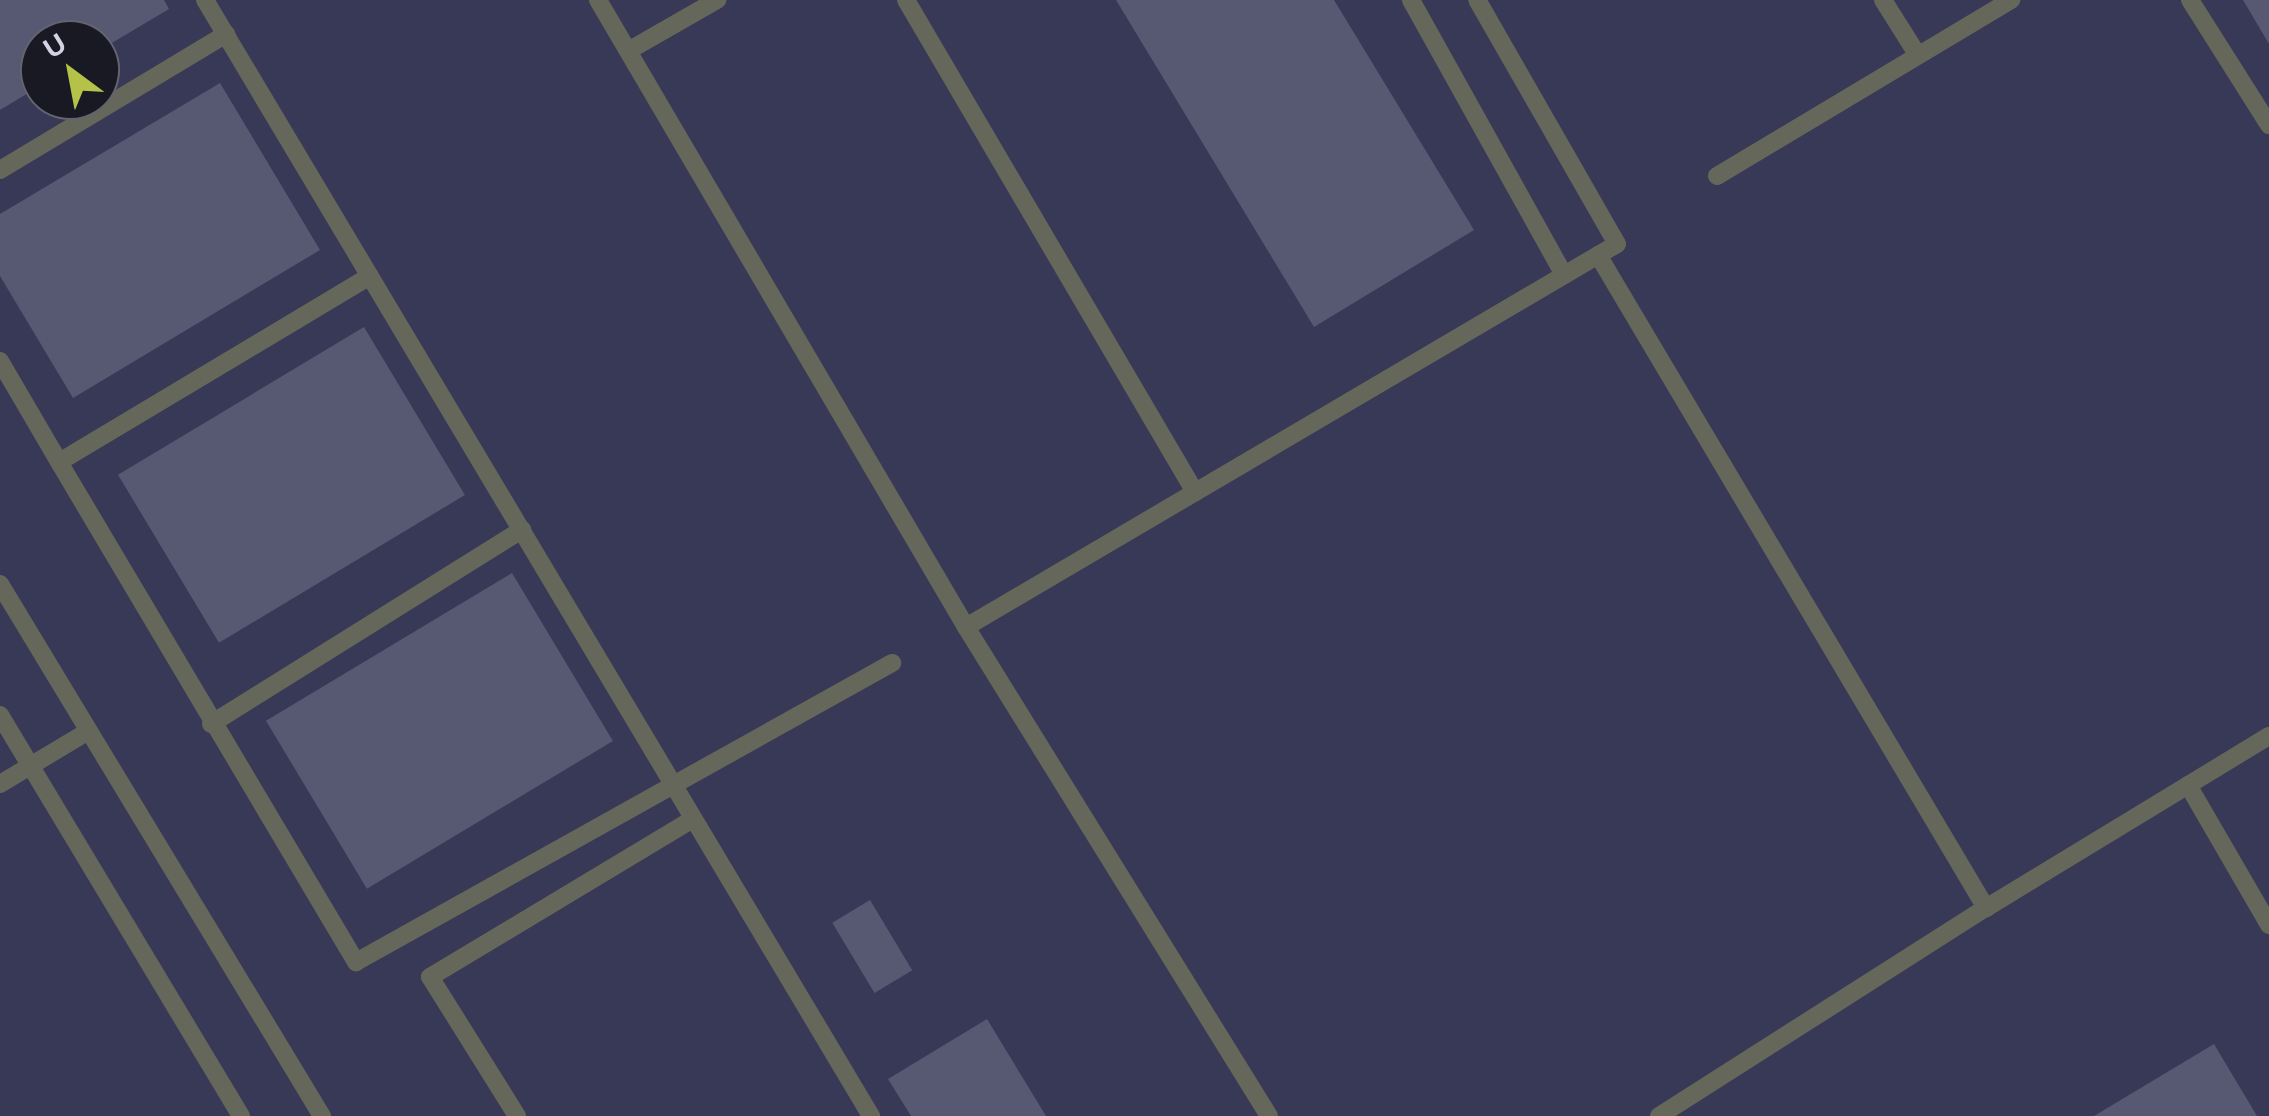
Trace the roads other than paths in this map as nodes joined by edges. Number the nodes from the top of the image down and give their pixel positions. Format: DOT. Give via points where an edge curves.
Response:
graph roads {
  1 [pos="206,0"];
  2 [pos="598,0"];
  3 [pos="716,0"];
  4 [pos="906,0"];
  5 [pos="1411,0"];
  6 [pos="1476,0"];
  7 [pos="1883,0"];
  8 [pos="2011,0"];
  9 [pos="2190,0"];
  10 [pos="226,34"];
  11 [pos="628,51"];
  12 [pos="1918,54"];
  13 [pos="2269,125"];
  14 [pos="0,170"];
  15 [pos="1718,176"];
  16 [pos="1598,255"];
  17 [pos="1564,275"];
  18 [pos="370,276"];
  19 [pos="0,361"];
  20 [pos="58,462"];
  21 [pos="1195,492"];
  22 [pos="522,530"];
  23 [pos="0,584"];
  24 [pos="966,627"];
  25 [pos="892,662"];
  26 [pos="0,714"];
  27 [pos="211,724"];
  28 [pos="87,732"];
  29 [pos="2269,736"];
  30 [pos="30,766"];
  31 [pos="672,782"];
  32 [pos="0,784"];
  33 [pos="2188,786"];
  34 [pos="694,818"];
  35 [pos="1986,908"];
  36 [pos="2269,925"];
  37 [pos="242,1116"];
  38 [pos="322,1116"];
  39 [pos="517,1116"];
  40 [pos="871,1116"];
  41 [pos="1269,1116"];
  42 [pos="1659,1116"];
  1 -- 10 [label="lane"];
  2 -- 11 [label="lane"];
  3 -- 11 [label="lane"];
  4 -- 21 [label="lane"];
  5 -- 17 [label="lane"];
  6 -- 16 [label="lane" via="1617,244"];
  7 -- 12 [label="lane"];
  8 -- 12 [label="lane"];
  9 -- 13 [label="lane"];
  10 -- 14 [label="lane"];
  10 -- 18 [label="lane"];
  11 -- 24 [label="lane"];
  12 -- 15 [label="lane"];
  16 -- 17 [label="lane"];
  16 -- 35 [label="lane"];
  17 -- 21 [label="lane"];
  18 -- 20 [label="lane"];
  18 -- 22 [label="lane"];
  19 -- 20 [label="lane"];
  20 -- 27 [label="lane"];
  21 -- 24 [label="lane"];
  22 -- 27 [label="lane"];
  22 -- 31 [label="lane"];
  23 -- 28 [label="lane"];
  24 -- 41 [label="lane"];
  25 -- 31 [label="lane"];
  26 -- 30 [label="lane"];
  27 -- 31 [label="lane" via="356,962"];
  28 -- 30 [label="lane"];
  28 -- 38 [label="lane"];
  29 -- 33 [label="lane"];
  30 -- 32 [label="lane"];
  30 -- 37 [label="lane"];
  31 -- 34 [label="lane"];
  33 -- 35 [label="lane"];
  33 -- 36 [label="lane"];
  34 -- 39 [label="lane" via="430,978"];
  34 -- 40 [label="lane"];
  35 -- 42 [label="lane"];
}
